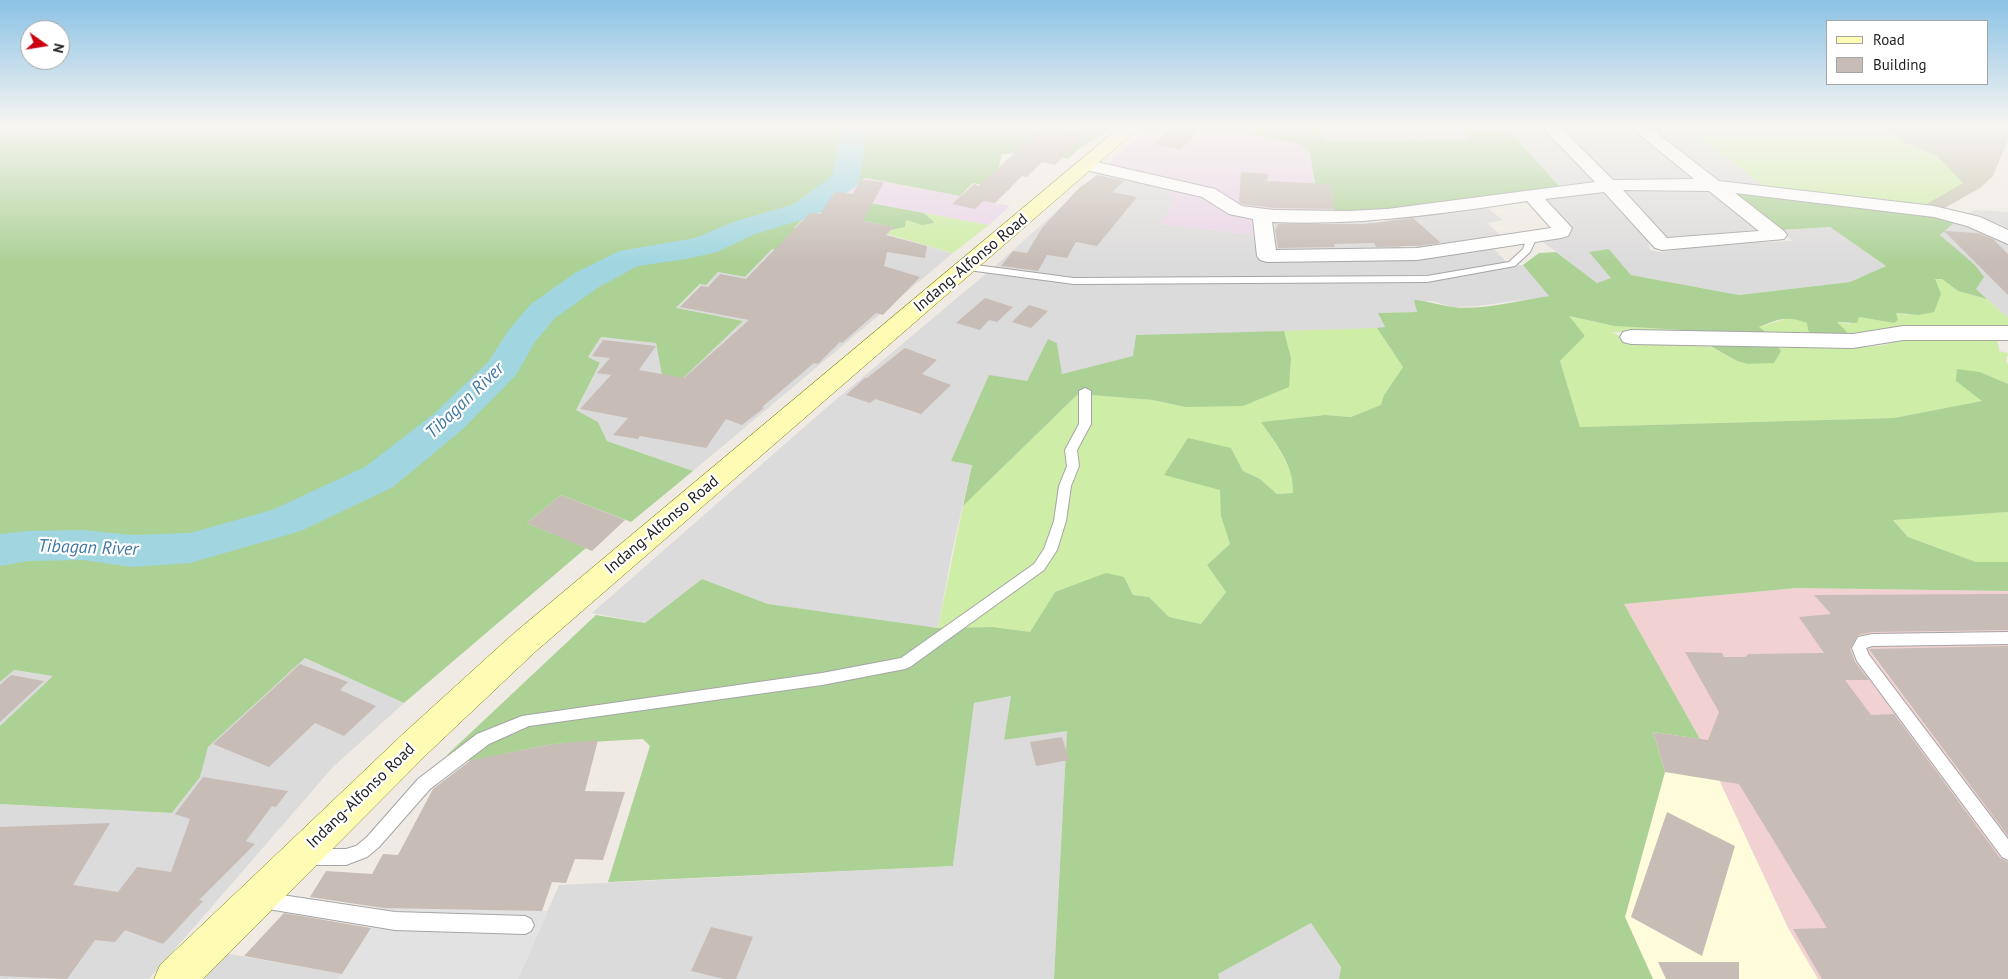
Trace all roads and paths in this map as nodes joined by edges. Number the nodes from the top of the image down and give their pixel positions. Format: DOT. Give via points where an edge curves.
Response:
graph roads {
  1 [pos="1080,172"];
  2 [pos="1117,172"];
  3 [pos="1594,172"];
  4 [pos="1697,172"];
  5 [pos="1714,185"];
  6 [pos="1609,186"];
  7 [pos="1532,196"];
  8 [pos="1262,214"];
  9 [pos="1375,216"];
  10 [pos="1532,237"];
  11 [pos="2008,238"];
  12 [pos="1417,254"];
  13 [pos="968,267"];
  14 [pos="2008,333"];
  15 [pos="1631,337"];
  16 [pos="1085,391"];
  17 [pos="2008,638"];
  18 [pos="2008,852"];
  19 [pos="298,856"];
  20 [pos="255,899"];
  21 [pos="524,925"];
  22 [pos="174,979"];
  1 -- 13 [label="main road, Indang-Alfonso Road"];
  2 -- 8 [label="street" via="1208,193 1234,209"];
  3 -- 6 [label="street"];
  4 -- 5 [label="street"];
  5 -- 6 [label="street"];
  5 -- 6 [label="street" via="1777,236 1662,244"];
  5 -- 11 [label="street" via="1905,207 1958,218"];
  6 -- 7 [label="street"];
  7 -- 9 [label="street"];
  7 -- 10 [label="street" via="1562,228 1558,233"];
  8 -- 9 [label="street"];
  8 -- 12 [label="street" via="1267,256"];
  9 -- 12 [label="street"];
  10 -- 12 [label="street"];
  10 -- 13 [label="lane" via="1528,250 1512,264 1427,279 1074,281"];
  13 -- 19 [label="main road, Indang-Alfonso Road" via="532,637"];
  14 -- 15 [label="street" via="1903,333 1853,341"];
  16 -- 19 [label="lane" via="1085,424 1071,450 1073,466 1065,486 1060,521 1050,550 1040,566 905,664 822,679 527,720 483,738 424,784 361,852 346,858"];
  17 -- 18 [label="lane" via="1872,640 1863,641 1859,648 1862,657"];
  19 -- 20 [label="main road, Indang-Alfonso Road"];
  20 -- 21 [label="lane" via="395,921"];
  20 -- 22 [label="main road, Indang-Alfonso Road"];
}
